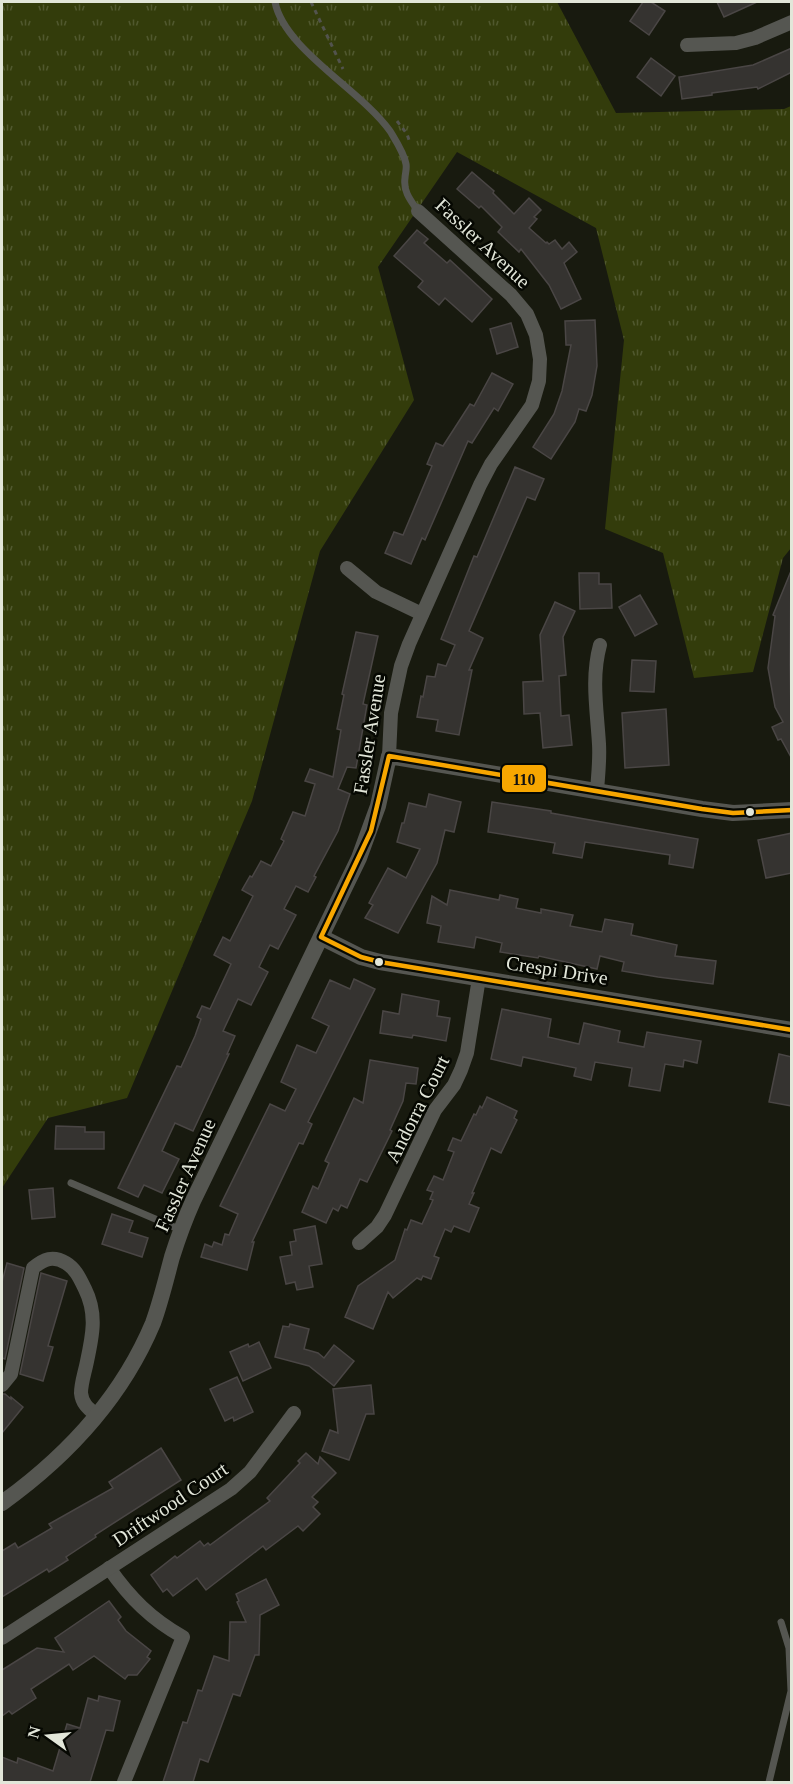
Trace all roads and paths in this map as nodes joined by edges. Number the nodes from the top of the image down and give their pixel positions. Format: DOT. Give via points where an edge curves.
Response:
graph roads {
  1 [pos="274,2"];
  2 [pos="792,22"];
  3 [pos="687,45"];
  4 [pos="418,211"];
  5 [pos="347,568"];
  6 [pos="422,614"];
  7 [pos="600,645"];
  8 [pos="389,756"];
  9 [pos="597,792"];
  10 [pos="792,810"];
  11 [pos="321,937"];
  12 [pos="479,978"];
  13 [pos="792,1029"];
  14 [pos="70,1183"];
  15 [pos="181,1230"];
  16 [pos="359,1244"];
  17 [pos="2,1385"];
  18 [pos="294,1413"];
  19 [pos="96,1415"];
  20 [pos="2,1503"];
  21 [pos="109,1568"];
  22 [pos="781,1622"];
  23 [pos="2,1638"];
  24 [pos="124,1782"];
  25 [pos="769,1782"];
  1 -- 4 [label="lane, Fassler Avenue" via="290,33 389,130 406,164 405,188"];
  2 -- 3 [label="street" via="736,43"];
  4 -- 6 [label="street, Fassler Avenue" via="511,295 536,334 540,359 532,405 484,478"];
  5 -- 6 [label="street" via="376,592"];
  6 -- 8 [label="street, Fassler Avenue" via="395,689"];
  7 -- 9 [label="street" via="594,686 599,747"];
  8 -- 9 [label="street"];
  8 -- 11 [label="street, Fassler Avenue" via="370,831"];
  9 -- 10 [label="street" via="733,813"];
  11 -- 12 [label="street, Crespi Drive" via="380,962"];
  11 -- 15 [label="street, Fassler Avenue"];
  12 -- 13 [label="street, Crespi Drive"];
  12 -- 16 [label="street, Andorra Court" via="462,1070 435,1110 385,1215"];
  14 -- 15 [label="lane"];
  15 -- 19 [label="street, Fassler Avenue" via="140,1351"];
  17 -- 19 [label="street" via="11,1374 33,1268 50,1258 64,1262 75,1270 92,1302 94,1322 81,1397"];
  18 -- 21 [label="street, Driftwood Court" via="250,1473 231,1489"];
  19 -- 20 [label="street, Fassler Avenue" via="65,1450"];
  21 -- 23 [label="street, Driftwood Court"];
  21 -- 24 [label="street" via="148,1614 183,1636"];
  22 -- 25 [label="lane" via="789,1648 791,1692"];
}
